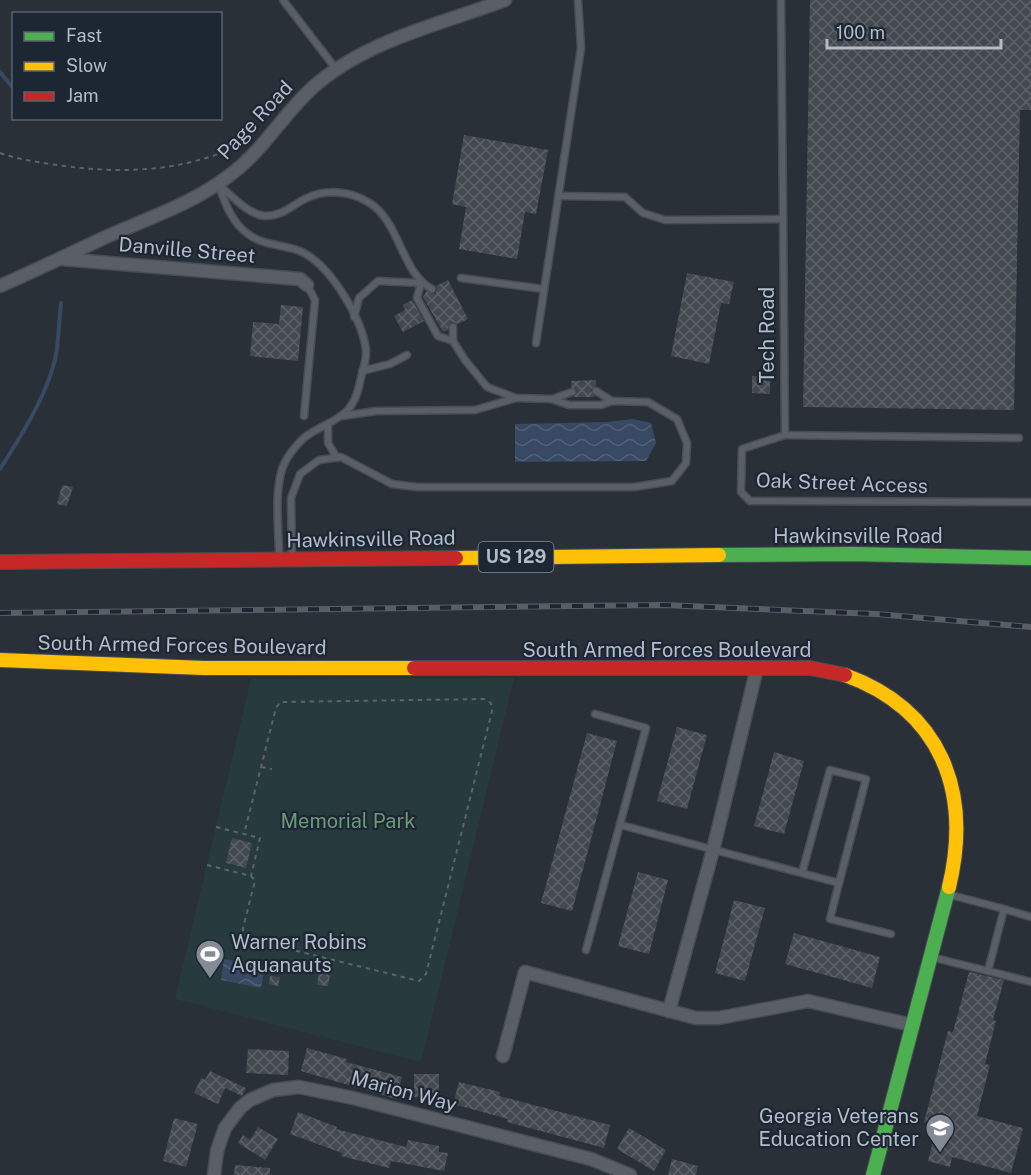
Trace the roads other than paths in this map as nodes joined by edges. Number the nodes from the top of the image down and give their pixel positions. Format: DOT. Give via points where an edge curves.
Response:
graph roads {
  1 [pos="283,0"];
  2 [pos="505,0"];
  3 [pos="578,0"];
  4 [pos="781,0"];
  5 [pos="336,69"];
  6 [pos="218,184"];
  7 [pos="559,196"];
  8 [pos="783,219"];
  9 [pos="61,259"];
  10 [pos="461,278"];
  11 [pos="421,283"];
  12 [pos="307,285"];
  13 [pos="0,286"];
  14 [pos="432,288"];
  15 [pos="544,290"];
  16 [pos="354,317"];
  17 [pos="453,327"];
  18 [pos="453,341"];
  19 [pos="536,343"];
  20 [pos="407,355"];
  21 [pos="362,371"];
  22 [pos="596,391"];
  23 [pos="572,392"];
  24 [pos="516,398"];
  25 [pos="551,399"];
  26 [pos="612,401"];
  27 [pos="304,416"];
  28 [pos="340,416"];
  29 [pos="328,425"];
  30 [pos="784,435"];
  31 [pos="1019,438"];
  32 [pos="337,458"];
  33 [pos="1031,502"];
  34 [pos="1031,558"];
  35 [pos="285,559"];
  36 [pos="0,562"];
  37 [pos="0,660"];
  38 [pos="757,668"];
  39 [pos="595,714"];
  40 [pos="621,825"];
  41 [pos="713,850"];
  42 [pos="802,873"];
  43 [pos="839,883"];
  44 [pos="947,893"];
  45 [pos="1004,909"];
  46 [pos="1031,917"];
  47 [pos="891,934"];
  48 [pos="586,950"];
  49 [pos="930,957"];
  50 [pos="988,971"];
  51 [pos="1031,982"];
  52 [pos="669,1011"];
  53 [pos="912,1025"];
  54 [pos="503,1056"];
  55 [pos="214,1175"];
  56 [pos="630,1175"];
  57 [pos="873,1175"];
  1 -- 5 [label="lane"];
  2 -- 5 [label="street, Page Road" via="411,31"];
  3 -- 7 [label="lane" via="581,48"];
  4 -- 8 [label="lane, Tech Road"];
  5 -- 6 [label="street, Page Road" via="281,120 255,154"];
  6 -- 9 [label="street, Page Road"];
  6 -- 11 [label="lane" via="255,213 265,216 283,213 308,197 337,191 369,202 386,219"];
  6 -- 16 [label="lane" via="231,215 248,234 267,244 303,252 342,290"];
  7 -- 8 [label="lane" via="625,197 643,213 665,220"];
  7 -- 15 [label="lane"];
  8 -- 30 [label="lane, Tech Road"];
  9 -- 12 [label="street, Danville Street" via="300,279"];
  9 -- 13 [label="street, Page Road"];
  10 -- 15 [label="lane"];
  11 -- 14 [label="lane"];
  11 -- 16 [label="lane" via="378,281 359,298"];
  11 -- 18 [label="lane" via="417,298 438,336"];
  12 -- 27 [label="lane" via="315,300"];
  15 -- 19 [label="lane"];
  16 -- 21 [label="lane" via="366,351"];
  17 -- 18 [label="lane"];
  18 -- 24 [label="lane" via="487,387"];
  20 -- 21 [label="lane"];
  21 -- 28 [label="lane" via="350,409"];
  22 -- 26 [label="lane"];
  23 -- 25 [label="lane"];
  24 -- 25 [label="lane"];
  24 -- 28 [label="lane" via="475,410 376,411"];
  25 -- 26 [label="lane" via="569,405"];
  26 -- 32 [label="lane" via="648,402 677,419 687,443 686,463 672,481 634,487 417,487 392,484"];
  28 -- 29 [label="lane"];
  29 -- 32 [label="lane" via="328,443"];
  29 -- 35 [label="lane" via="304,438 285,462 279,487"];
  30 -- 31 [label="lane"];
  30 -- 33 [label="lane, Oak Street Access" via="742,448 741,492 750,501"];
  32 -- 35 [label="lane" via="319,460 300,474 291,498"];
  34 -- 35 [label="street, Hawkinsville Road / US 129" via="853,554"];
  35 -- 36 [label="street, Hawkinsville Road / US 129"];
  37 -- 38 [label="street, South Armed Forces Boulevard" via="204,668"];
  38 -- 41 [label="street"];
  38 -- 44 [label="street, South Armed Forces Boulevard" via="810,668 842,674 899,704 927,731 952,787 958,825"];
  39 -- 40 [label="lane" via="646,728"];
  40 -- 41 [label="lane"];
  40 -- 48 [label="lane"];
  41 -- 42 [label="lane"];
  41 -- 52 [label="street"];
  42 -- 43 [label="lane"];
  42 -- 43 [label="lane" via="830,770 866,779"];
  43 -- 47 [label="lane" via="830,919"];
  44 -- 45 [label="lane"];
  44 -- 49 [label="street, South Armed Forces Boulevard"];
  45 -- 46 [label="lane"];
  45 -- 50 [label="lane"];
  49 -- 50 [label="lane"];
  49 -- 53 [label="street, South Armed Forces Boulevard"];
  50 -- 51 [label="lane"];
  52 -- 53 [label="street" via="696,1018 719,1018 808,1001"];
  52 -- 54 [label="street" via="525,972"];
  53 -- 57 [label="street, South Armed Forces Boulevard"];
  55 -- 56 [label="street, Marion Way" via="221,1139 240,1108 273,1090 299,1087 591,1159"];
}
